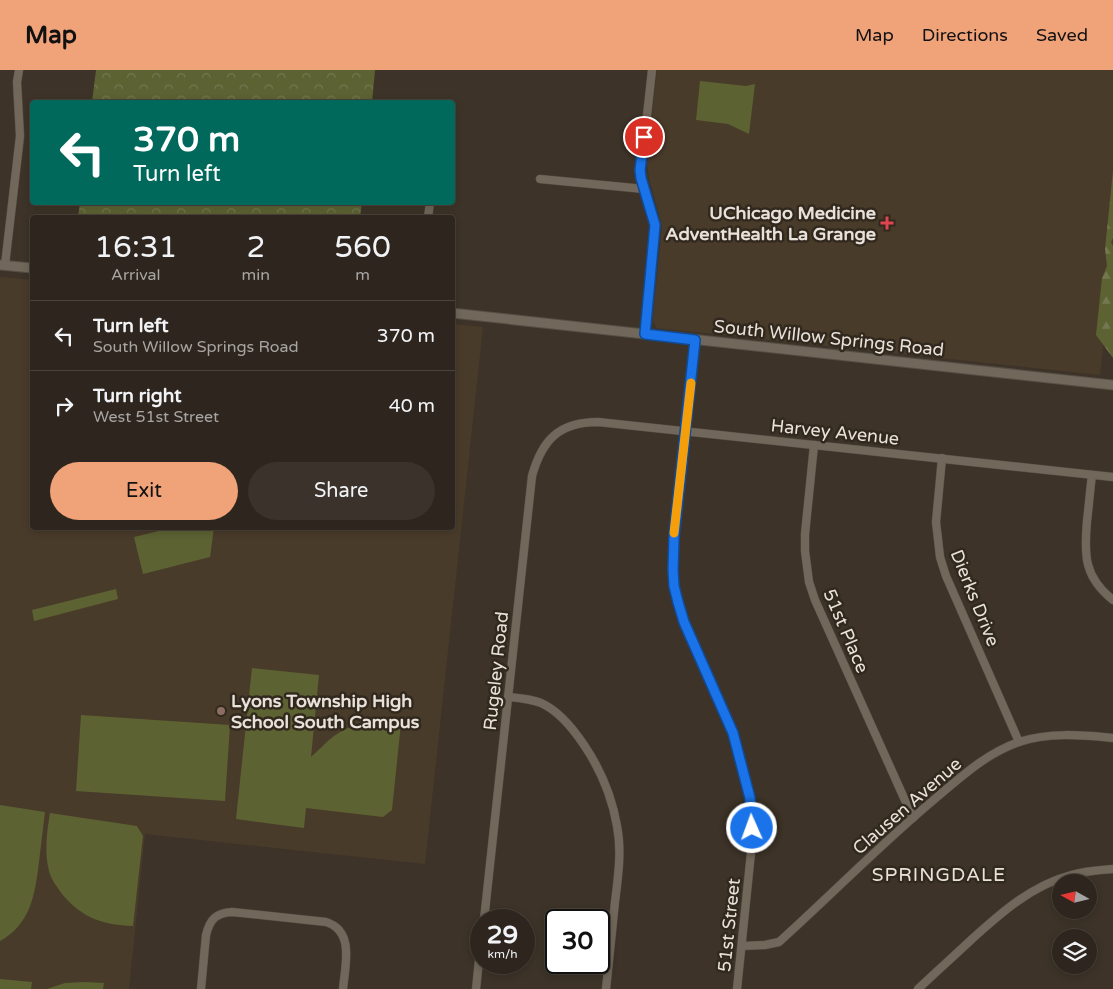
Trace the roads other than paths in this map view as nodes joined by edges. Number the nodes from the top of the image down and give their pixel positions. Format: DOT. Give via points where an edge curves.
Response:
graph roads {
  1 [pos="19,70"];
  2 [pos="652,70"];
  3 [pos="540,179"];
  4 [pos="644,189"];
  5 [pos="3,265"];
  6 [pos="30,268"];
  7 [pos="455,313"];
  8 [pos="645,334"];
  9 [pos="695,340"];
  10 [pos="1113,385"];
  11 [pos="686,431"];
  12 [pos="557,433"];
  13 [pos="814,445"];
  14 [pos="942,458"];
  15 [pos="1092,474"];
  16 [pos="1113,477"];
  17 [pos="1113,600"];
  18 [pos="508,697"];
  19 [pos="1113,738"];
  20 [pos="1019,742"];
  21 [pos="912,818"];
  22 [pos="1113,869"];
  23 [pos="485,909"];
  24 [pos="742,946"];
  25 [pos="478,974"];
  26 [pos="201,989"];
  27 [pos="343,989"];
  28 [pos="476,989"];
  29 [pos="606,989"];
  30 [pos="737,989"];
  31 [pos="918,989"];
  1 -- 5 [label="street" via="20,136"];
  2 -- 4 [label="street" via="640,170"];
  3 -- 4 [label="street"];
  4 -- 8 [label="street" via="655,225"];
  5 -- 6 [label="street"];
  7 -- 8 [label="street, South Willow Springs Road"];
  8 -- 9 [label="street, South Willow Springs Road"];
  9 -- 10 [label="street, South Willow Springs Road"];
  9 -- 11 [label="street, 51st Street"];
  11 -- 12 [label="street, Harvey Avenue" via="586,422"];
  11 -- 13 [label="street, Harvey Avenue"];
  11 -- 24 [label="street, 51st Street" via="672,556 673,578 684,622 733,733 750,798 752,843"];
  12 -- 18 [label="street, Rugeley Road" via="541,451 532,476"];
  13 -- 14 [label="street, Harvey Avenue"];
  13 -- 21 [label="street, 51st Place" via="804,551 809,582"];
  14 -- 15 [label="street, Harvey Avenue"];
  14 -- 20 [label="street, Dierks Drive" via="936,522 940,557"];
  15 -- 16 [label="street, Harvey Avenue"];
  15 -- 17 [label="street" via="1086,559 1096,583"];
  18 -- 23 [label="street, Rugeley Road"];
  18 -- 29 [label="street" via="542,704 566,722 596,762 607,789 618,827 619,850"];
  19 -- 20 [label="street, Clausen Avenue" via="1050,735"];
  20 -- 21 [label="street, Clausen Avenue" via="970,769"];
  21 -- 24 [label="street, Clausen Avenue" via="779,942"];
  22 -- 31 [label="street" via="1070,875 1027,894 1001,913"];
  24 -- 30 [label="street, 51st Street"];
  25 -- 28 [label="street"];
  26 -- 27 [label="street" via="208,927 217,915 232,912 333,924 344,937 346,946"];
}
